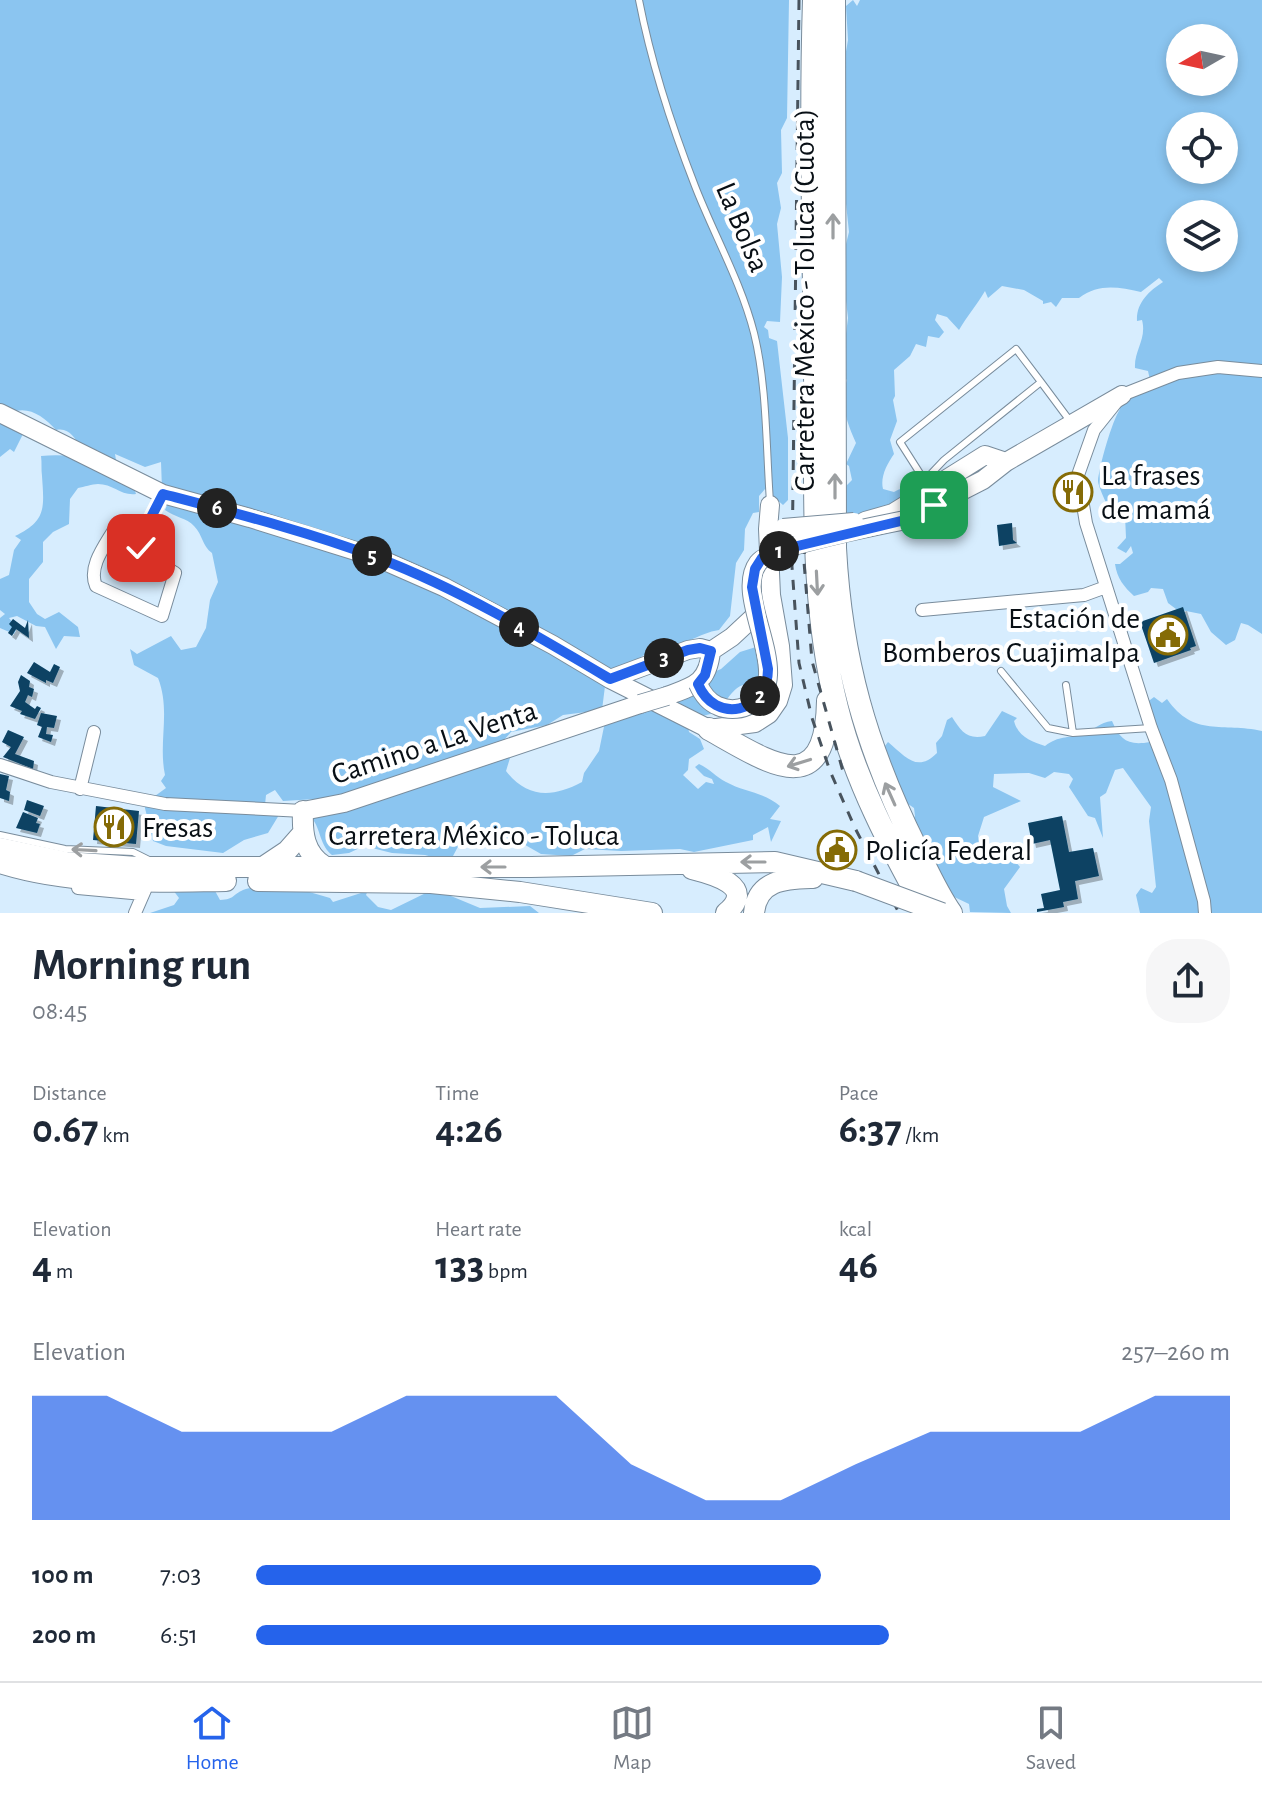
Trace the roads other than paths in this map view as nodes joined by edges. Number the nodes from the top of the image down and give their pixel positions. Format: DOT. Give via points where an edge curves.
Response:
graph roads {
  1 [pos="639,0"];
  2 [pos="814,0"];
  3 [pos="834,0"];
  4 [pos="1262,371"];
  5 [pos="1041,382"];
  6 [pos="1122,395"];
  7 [pos="0,413"];
  8 [pos="1072,424"];
  9 [pos="930,491"];
  10 [pos="163,494"];
  11 [pos="770,505"];
  12 [pos="775,528"];
  13 [pos="145,529"];
  14 [pos="1106,587"];
  15 [pos="771,595"];
  16 [pos="922,610"];
  17 [pos="732,637"];
  18 [pos="780,646"];
  19 [pos="711,651"];
  20 [pos="829,671"];
  21 [pos="1001,671"];
  22 [pos="610,679"];
  23 [pos="698,684"];
  24 [pos="1066,685"];
  25 [pos="1151,728"];
  26 [pos="709,729"];
  27 [pos="94,732"];
  28 [pos="1073,733"];
  29 [pos="0,765"];
  30 [pos="80,789"];
  31 [pos="871,803"];
  32 [pos="303,811"];
  33 [pos="302,834"];
  34 [pos="0,835"];
  35 [pos="0,848"];
  36 [pos="0,863"];
  37 [pos="673,864"];
  38 [pos="324,866"];
  39 [pos="262,867"];
  40 [pos="0,873"];
  41 [pos="847,879"];
  42 [pos="150,881"];
  43 [pos="135,913"];
  44 [pos="652,913"];
  45 [pos="726,913"];
  46 [pos="754,913"];
  47 [pos="927,913"];
  48 [pos="943,913"];
  49 [pos="951,913"];
  50 [pos="1205,913"];
  1 -- 11 [label="lane, La Bolsa" via="694,185 753,330"];
  2 -- 20 [label="highway, Carretera México - Toluca (Cuota), one-way" via="817,586"];
  49 -- 3 [label="highway, Carretera México - Toluca (Cuota), one-way" via="887,788 861,715 840,622 835,548"];
  4 -- 6 [label="street" via="1218,367 1178,373"];
  5 -- 8 [label="lane"];
  5 -- 9 [label="lane" via="944,460"];
  5 -- 9 [label="lane" via="1016,349 900,442"];
  6 -- 8 [label="street"];
  6 -- 14 [label="street" via="1094,430 1078,475"];
  7 -- 10 [label="street"];
  8 -- 9 [label="street" via="1006,462 985,455"];
  9 -- 12 [label="street, bridge" via="893,513 854,522"];
  9 -- 23 [label="street, bridge" via="905,520 762,558 752,587 768,669 765,688 746,707 727,709 709,700"];
  10 -- 13 [label="street"];
  10 -- 22 [label="street" via="378,558 444,587"];
  11 -- 12 [label="street, La Bolsa"];
  12 -- 15 [label="street"];
  13 -- 13 [label="street" via="143,554 175,573 162,616 96,586 92,577 118,523"];
  14 -- 16 [label="street" via="1084,595"];
  14 -- 25 [label="street"];
  15 -- 17 [label="street"];
  15 -- 18 [label="street"];
  17 -- 18 [label="street"];
  17 -- 19 [label="street"];
  18 -- 26 [label="street" via="783,685 774,708 755,723"];
  19 -- 22 [label="street" via="688,650"];
  19 -- 23 [label="street"];
  20 -- 26 [label="highway, one-way" via="825,739 815,757 802,765 774,763"];
  20 -- 31 [label="highway, Carretera México - Toluca (Cuota)" via="841,722"];
  21 -- 28 [label="lane" via="1048,728"];
  22 -- 26 [label="street"];
  23 -- 32 [label="street, Camino a La Venta, bridge" via="344,803"];
  24 -- 28 [label="lane"];
  25 -- 28 [label="lane"];
  25 -- 50 [label="street" via="1171,780"];
  27 -- 30 [label="street"];
  29 -- 30 [label="street, Camino a La Venta"];
  30 -- 32 [label="street, Camino a La Venta" via="165,804"];
  31 -- 47 [label="highway, Carretera México - Toluca (Cuota)"];
  31 -- 48 [label="highway"];
  32 -- 33 [label="main road"];
  33 -- 38 [label="main road" via="310,853"];
  33 -- 39 [label="main road"];
  42 -- 34 [label="lane, one-way" via="133,852 65,849"];
  35 -- 42 [label="main road, Carretera México - Toluca"];
  36 -- 42 [label="main road, Carretera México - Toluca" via="71,878"];
  37 -- 38 [label="main road, Carretera México - Toluca, one-way"];
  41 -- 37 [label="main road, Carretera México - Toluca, one-way" via="775,862"];
  37 -- 45 [label="main road" via="728,881 735,899"];
  38 -- 39 [label="main road, Carretera México - Toluca"];
  39 -- 42 [label="main road, Carretera México - Toluca"];
  40 -- 42 [label="street" via="67,887"];
  41 -- 46 [label="main road" via="777,881 761,892"];
  41 -- 48 [label="main road, Carretera México - Toluca, bridge"];
  42 -- 43 [label="street"];
  42 -- 44 [label="main road, Carretera México - Toluca" via="431,883"];
}
